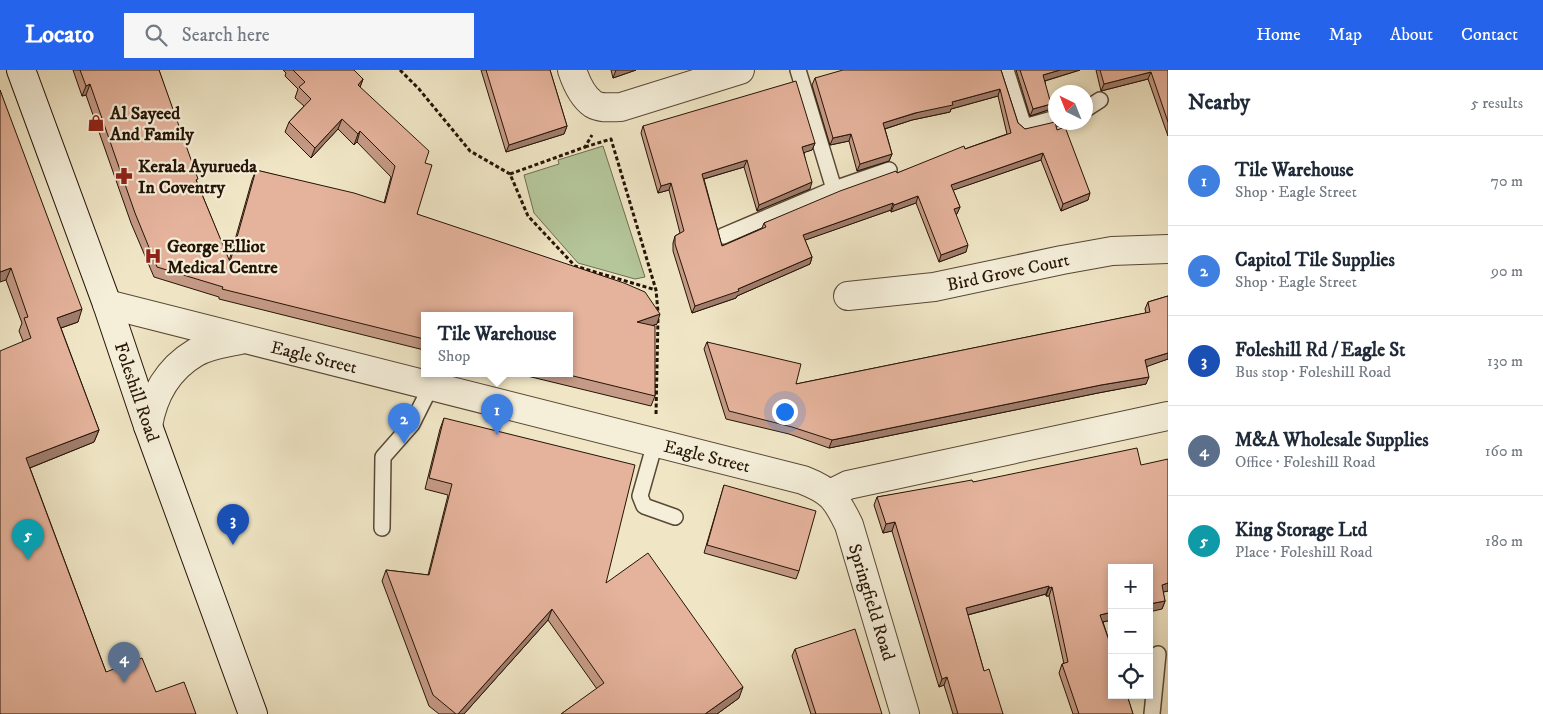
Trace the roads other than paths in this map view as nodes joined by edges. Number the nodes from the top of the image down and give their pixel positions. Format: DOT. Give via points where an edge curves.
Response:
graph roads {
  1 [pos="21,70"];
  2 [pos="572,70"];
  3 [pos="740,70"];
  4 [pos="798,70"];
  5 [pos="1006,70"];
  6 [pos="1100,100"];
  7 [pos="1093,104"];
  8 [pos="1048,120"];
  9 [pos="889,170"];
  10 [pos="834,189"];
  11 [pos="723,236"];
  12 [pos="1168,249"];
  13 [pos="848,296"];
  14 [pos="107,304"];
  15 [pos="244,339"];
  16 [pos="431,386"];
  17 [pos="1168,416"];
  18 [pos="148,426"];
  19 [pos="652,442"];
  20 [pos="830,494"];
  21 [pos="674,517"];
  22 [pos="382,528"];
  23 [pos="1158,654"];
  24 [pos="253,714"];
  25 [pos="905,714"];
  26 [pos="1152,714"];
  1 -- 14 [label="street, Foleshill Road"];
  2 -- 3 [label="street" via="583,93 600,106 621,107"];
  4 -- 10 [label="lane"];
  5 -- 8 [label="lane" via="1024,127"];
  6 -- 7 [label="lane"];
  9 -- 10 [label="lane"];
  10 -- 11 [label="lane"];
  12 -- 13 [label="street, Bird Grove Court" via="1112,251 934,287"];
  14 -- 15 [label="street, Eagle Street"];
  14 -- 18 [label="street, Foleshill Road"];
  15 -- 16 [label="street, Eagle Street"];
  15 -- 18 [label="street, Eagle Street" via="196,352 172,371 151,408"];
  16 -- 19 [label="street, Eagle Street"];
  16 -- 22 [label="lane" via="412,424 383,458"];
  17 -- 20 [label="street" via="848,485"];
  18 -- 24 [label="street, Foleshill Road"];
  19 -- 20 [label="street, Eagle Street" via="803,480"];
  19 -- 21 [label="lane" via="640,496 644,506"];
  20 -- 25 [label="street, Springfield Road" via="849,525"];
  23 -- 26 [label="lane"];
}
